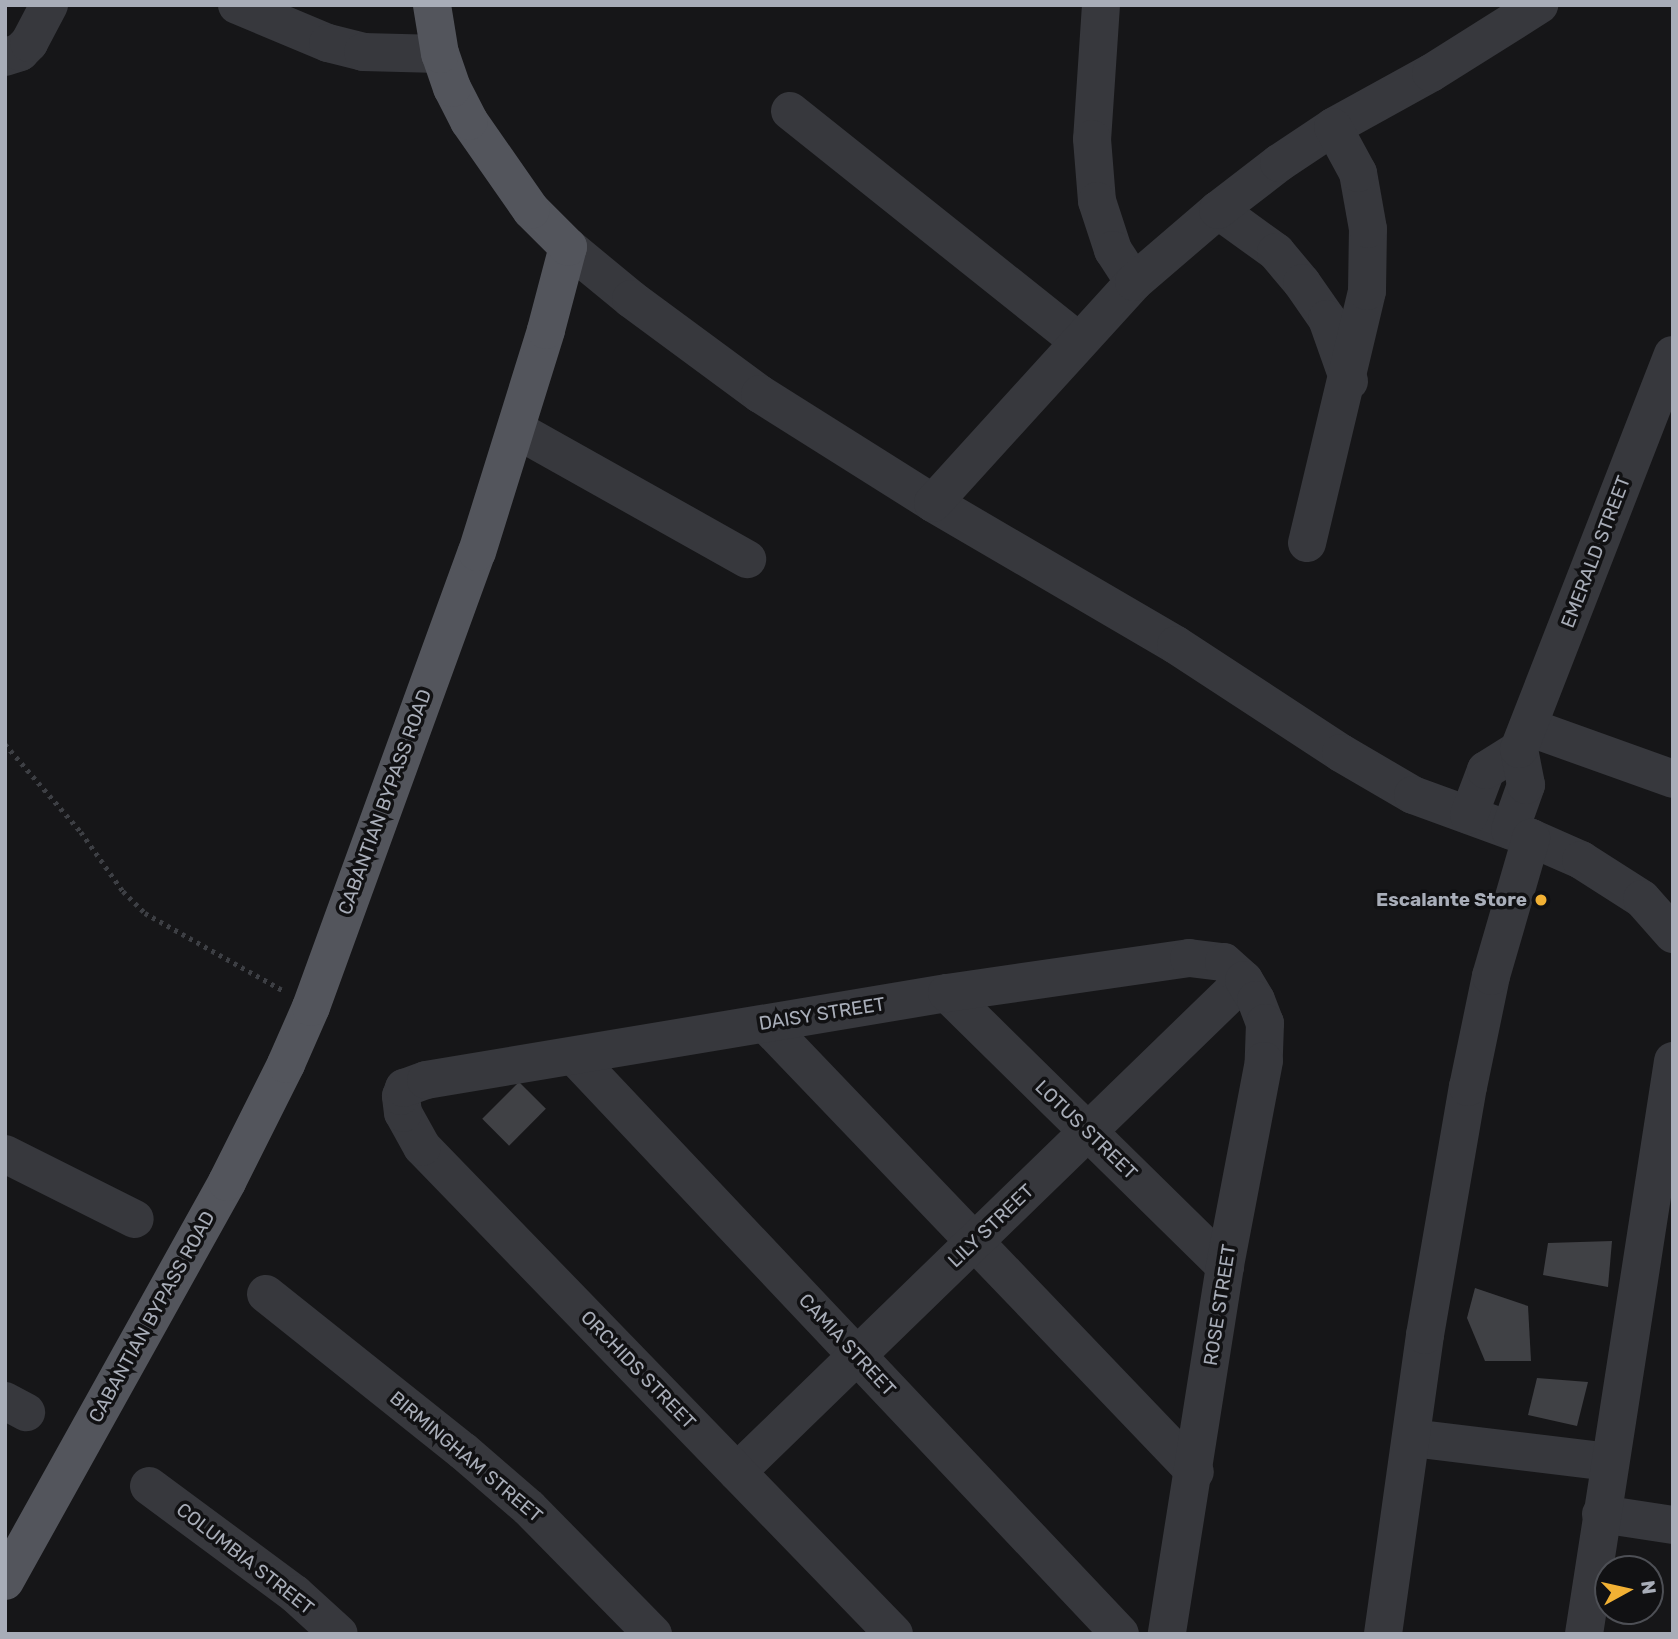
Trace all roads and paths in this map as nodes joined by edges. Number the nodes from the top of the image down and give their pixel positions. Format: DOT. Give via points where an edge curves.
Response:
graph roads {
  1 [pos="49,5"];
  2 [pos="237,5"];
  3 [pos="432,5"];
  4 [pos="1101,5"];
  5 [pos="1539,5"];
  6 [pos="440,54"];
  7 [pos="5,57"];
  8 [pos="790,111"];
  9 [pos="1333,127"];
  10 [pos="1218,210"];
  11 [pos="568,247"];
  12 [pos="1134,282"];
  13 [pos="1078,341"];
  14 [pos="1673,355"];
  15 [pos="1349,380"];
  16 [pos="517,430"];
  17 [pos="933,503"];
  18 [pos="1307,543"];
  19 [pos="747,559"];
  20 [pos="1523,738"];
  21 [pos="5,744"];
  22 [pos="1673,779"];
  23 [pos="1469,815"];
  24 [pos="1520,834"];
  25 [pos="1673,934"];
  26 [pos="1244,981"];
  27 [pos="947,993"];
  28 [pos="311,1007"];
  29 [pos="766,1024"];
  30 [pos="574,1056"];
  31 [pos="1673,1061"];
  32 [pos="401,1096"];
  33 [pos="1088,1132"];
  34 [pos="1666,1144"];
  35 [pos="5,1154"];
  36 [pos="135,1219"];
  37 [pos="975,1242"];
  38 [pos="1225,1266"];
  39 [pos="267,1294"];
  40 [pos="858,1356"];
  41 [pos="1412,1438"];
  42 [pos="1609,1462"];
  43 [pos="737,1472"];
  44 [pos="1195,1472"];
  45 [pos="149,1486"];
  46 [pos="1601,1514"];
  47 [pos="1673,1525"];
  48 [pos="5,1581"];
  49 [pos="339,1634"];
  50 [pos="653,1634"];
  51 [pos="894,1634"];
  52 [pos="1120,1634"];
  53 [pos="1167,1634"];
  54 [pos="1383,1634"];
  55 [pos="1584,1634"];
  1 -- 7 [label="street" via="29,43"];
  2 -- 6 [label="street" via="328,43 362,52"];
  3 -- 6 [label="main road"];
  4 -- 12 [label="street" via="1092,139 1097,201 1113,250"];
  5 -- 9 [label="street"];
  6 -- 11 [label="main road" via="463,110 501,171"];
  8 -- 13 [label="street"];
  9 -- 10 [label="street"];
  9 -- 15 [label="street" via="1358,173 1368,229 1367,291"];
  10 -- 12 [label="street"];
  10 -- 15 [label="street" via="1276,252 1302,284 1327,319"];
  11 -- 16 [label="main road, CABANTIAN BYPASS ROAD"];
  11 -- 17 [label="street" via="760,394"];
  12 -- 13 [label="street"];
  13 -- 17 [label="street"];
  14 -- 20 [label="street, EMERALD STREET"];
  15 -- 18 [label="street"];
  16 -- 19 [label="street"];
  16 -- 28 [label="main road, CABANTIAN BYPASS ROAD"];
  17 -- 23 [label="street" via="1176,645 1340,753 1413,795"];
  20 -- 22 [label="street"];
  20 -- 23 [label="street" via="1486,770"];
  20 -- 24 [label="street" via="1526,785"];
  21 -- 28 [label="path" via="145,913"];
  23 -- 24 [label="street"];
  24 -- 25 [label="street" via="1581,860 1642,899"];
  24 -- 41 [label="street" via="1468,1087"];
  26 -- 27 [label="street, DAISY STREET" via="1224,962 1198,957"];
  26 -- 33 [label="street, LILY STREET"];
  26 -- 38 [label="street, ROSE STREET" via="1261,1012 1266,1039"];
  27 -- 29 [label="street, DAISY STREET"];
  27 -- 33 [label="street, LOTUS STREET"];
  28 -- 48 [label="main road, CABANTIAN BYPASS ROAD" via="227,1182"];
  29 -- 30 [label="street, DAISY STREET"];
  29 -- 37 [label="street"];
  30 -- 32 [label="street, DAISY STREET" via="413,1083"];
  30 -- 40 [label="street, CAMIA STREET"];
  31 -- 34 [label="street"];
  32 -- 43 [label="street, ORCHIDS STREET" via="403,1112 422,1147"];
  33 -- 37 [label="street, LILY STREET"];
  33 -- 38 [label="street, LOTUS STREET"];
  34 -- 42 [label="street"];
  35 -- 36 [label="street"];
  37 -- 40 [label="street, LILY STREET"];
  37 -- 44 [label="street"];
  38 -- 44 [label="street, ROSE STREET"];
  39 -- 50 [label="street, BIRMINGHAM STREET" via="529,1508"];
  40 -- 43 [label="street, LILY STREET"];
  40 -- 52 [label="street, CAMIA STREET"];
  41 -- 42 [label="street"];
  41 -- 54 [label="street"];
  42 -- 46 [label="street"];
  43 -- 51 [label="street, ORCHIDS STREET"];
  44 -- 53 [label="street, ROSE STREET"];
  45 -- 49 [label="street, COLUMBIA STREET" via="295,1594"];
  46 -- 47 [label="street"];
  46 -- 55 [label="street"];
}
